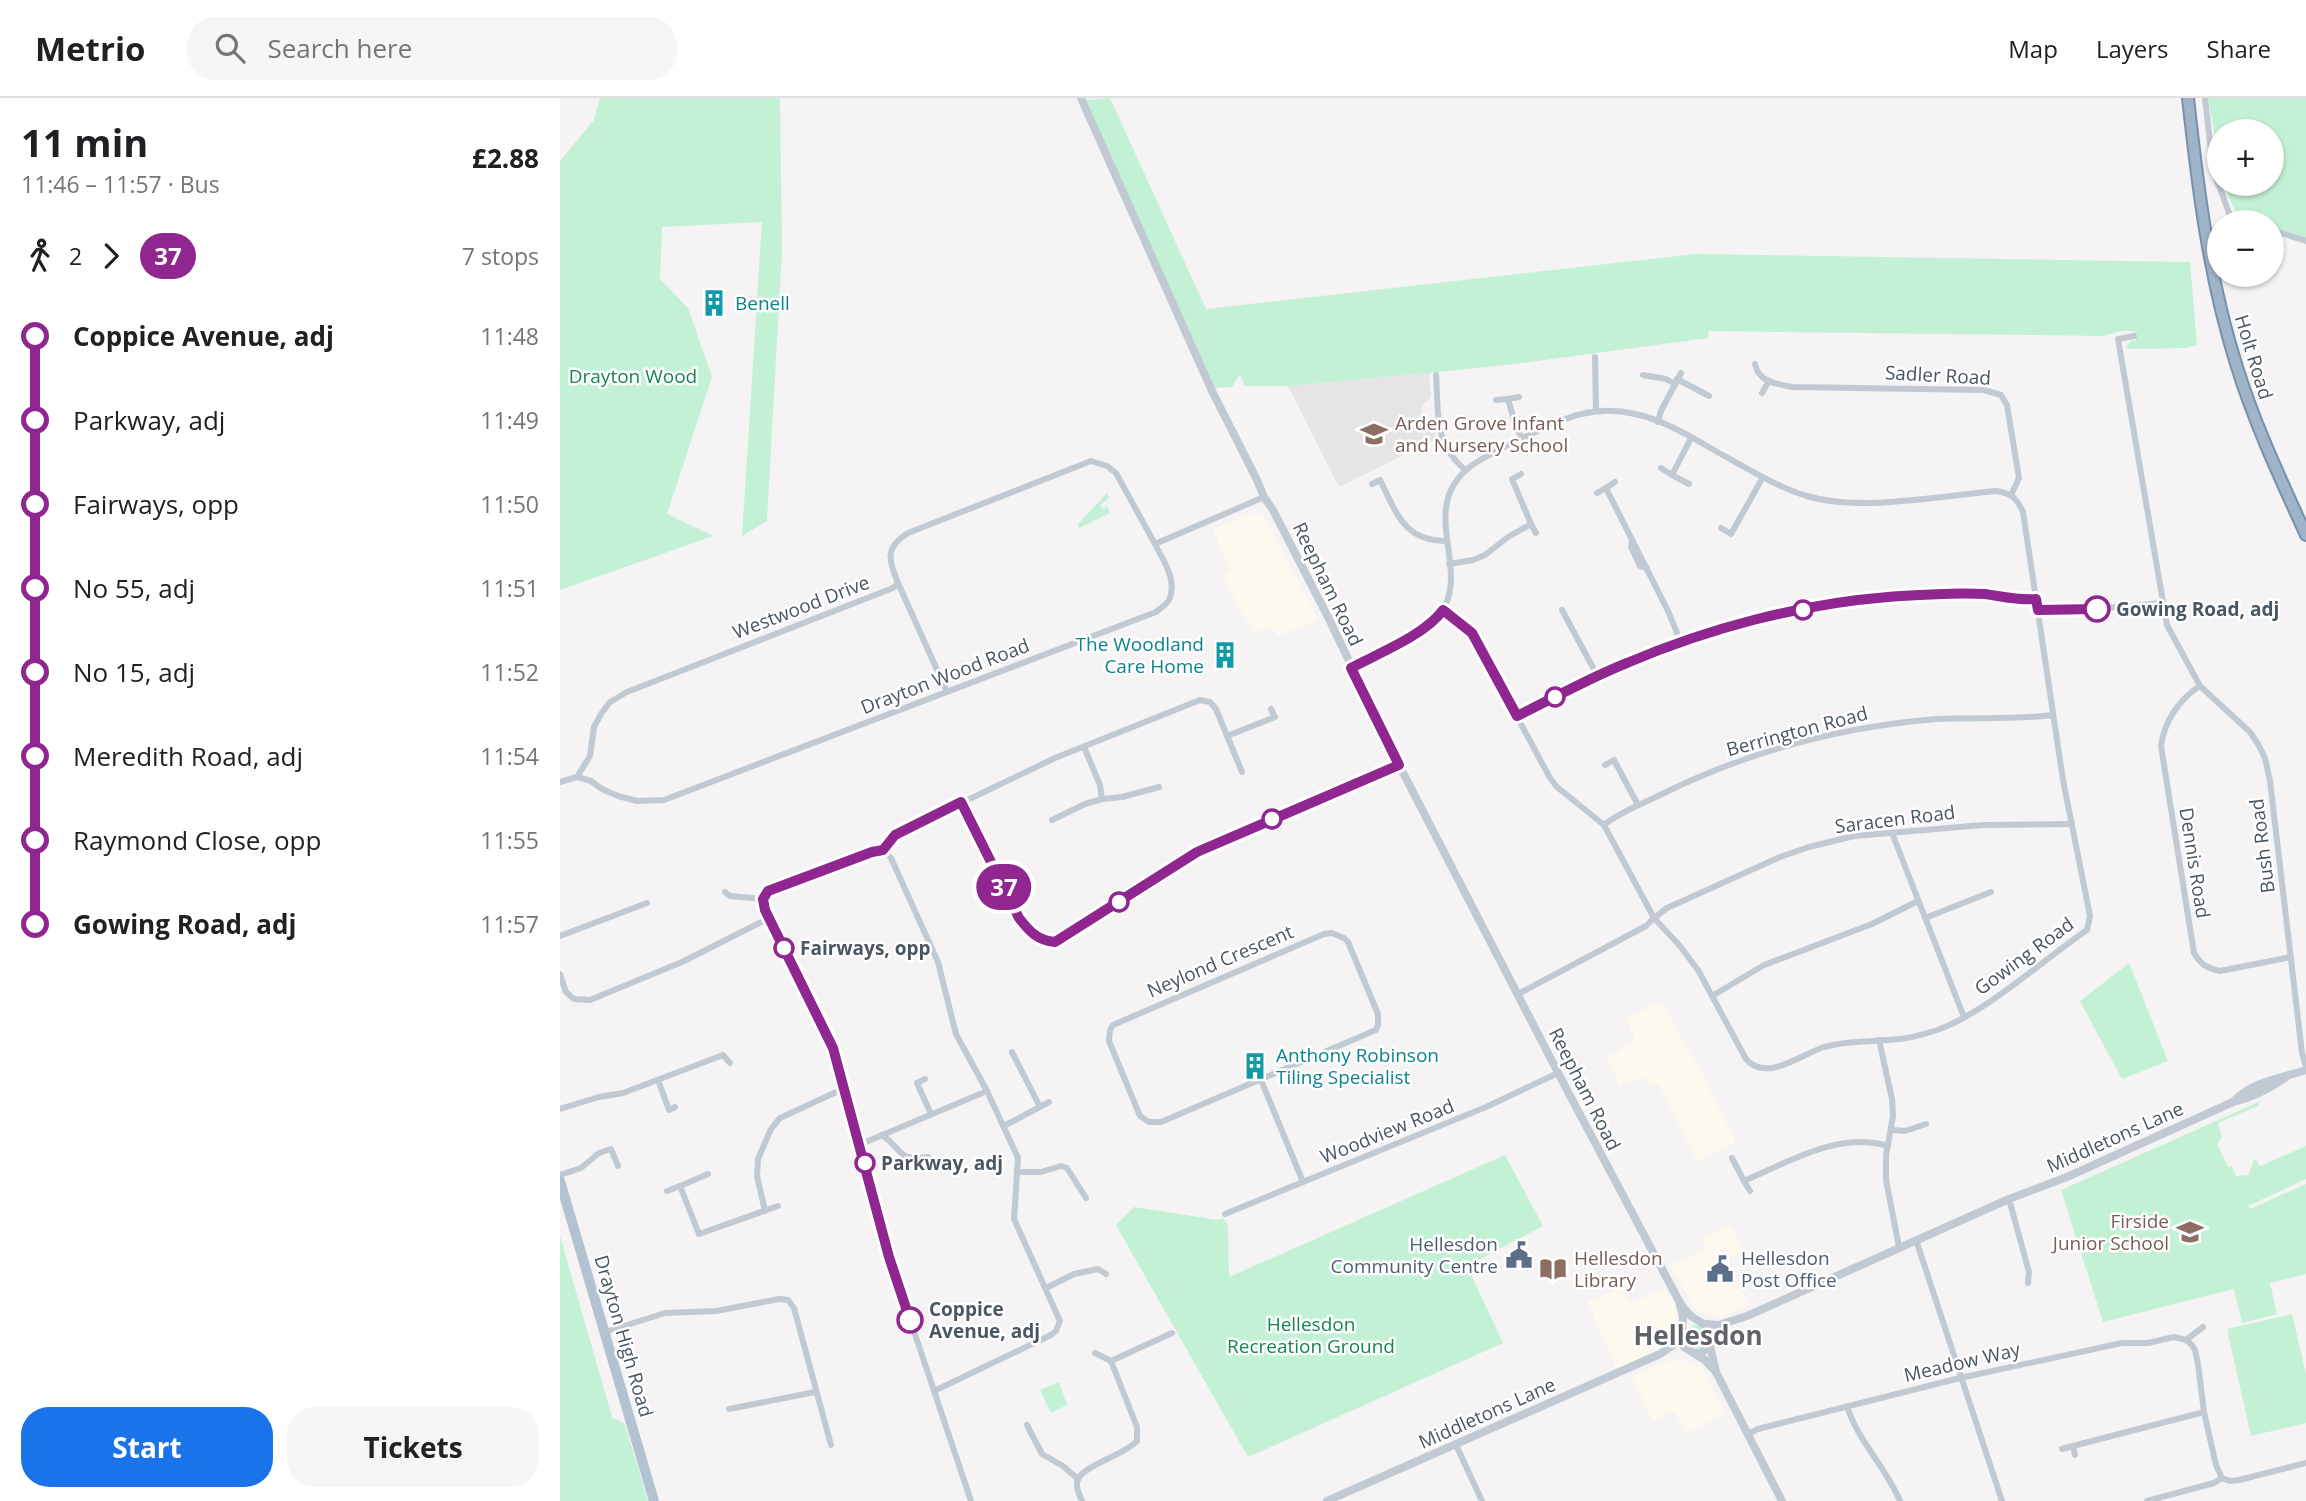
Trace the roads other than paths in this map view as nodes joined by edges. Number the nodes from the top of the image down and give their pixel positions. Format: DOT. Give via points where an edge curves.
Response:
graph roads {
  1 [pos="1081,98"];
  2 [pos="2189,98"];
  3 [pos="2205,98"];
  4 [pos="2228,210"];
  5 [pos="2284,234"];
  6 [pos="2306,241"];
  7 [pos="2134,336"];
  8 [pos="1595,357"];
  9 [pos="1755,364"];
  10 [pos="1585,368"];
  11 [pos="1595,369"];
  12 [pos="1436,375"];
  13 [pos="1643,375"];
  14 [pos="1678,379"];
  15 [pos="1769,381"];
  16 [pos="1446,386"];
  17 [pos="1437,387"];
  18 [pos="1762,393"];
  19 [pos="1519,397"];
  20 [pos="1709,397"];
  21 [pos="1496,400"];
  22 [pos="1508,400"];
  23 [pos="1596,411"];
  24 [pos="1658,422"];
  25 [pos="1522,438"];
  26 [pos="1691,438"];
  27 [pos="1661,468"];
  28 [pos="1465,470"];
  29 [pos="1507,470"];
  30 [pos="1376,471"];
  31 [pos="1521,474"];
  32 [pos="1672,475"];
  33 [pos="1763,477"];
  34 [pos="1512,479"];
  35 [pos="1380,480"];
  36 [pos="1615,482"];
  37 [pos="1372,484"];
  38 [pos="1689,484"];
  39 [pos="1606,488"];
  40 [pos="1597,493"];
  41 [pos="2011,495"];
  42 [pos="1264,497"];
  43 [pos="1531,524"];
  44 [pos="1721,528"];
  45 [pos="1536,533"];
  46 [pos="1731,534"];
  47 [pos="2306,535"];
  48 [pos="1741,539"];
  49 [pos="1447,541"];
  50 [pos="1154,544"];
  51 [pos="1449,564"];
  52 [pos="898,583"];
  53 [pos="2036,599"];
  54 [pos="2162,603"];
  55 [pos="1443,610"];
  56 [pos="1562,610"];
  57 [pos="2038,610"];
  58 [pos="1681,643"];
  59 [pos="1351,668"];
  60 [pos="1597,676"];
  61 [pos="2200,687"];
  62 [pos="947,692"];
  63 [pos="1272,709"];
  64 [pos="2053,715"];
  65 [pos="1517,716"];
  66 [pos="1227,736"];
  67 [pos="1084,747"];
  68 [pos="1610,751"];
  69 [pos="1615,760"];
  70 [pos="1399,765"];
  71 [pos="1605,765"];
  72 [pos="1242,772"];
  73 [pos="577,777"];
  74 [pos="560,782"];
  75 [pos="1159,787"];
  76 [pos="1102,799"];
  77 [pos="961,802"];
  78 [pos="1638,805"];
  79 [pos="1052,820"];
  80 [pos="2072,824"];
  81 [pos="1604,825"];
  82 [pos="1892,833"];
  83 [pos="883,850"];
  84 [pos="725,891"];
  85 [pos="1991,892"];
  86 [pos="763,899"];
  87 [pos="1918,901"];
  88 [pos="647,903"];
  89 [pos="769,918"];
  90 [pos="1925,918"];
  91 [pos="1654,919"];
  92 [pos="560,936"];
  93 [pos="2291,957"];
  94 [pos="560,974"];
  95 [pos="563,993"];
  96 [pos="1518,994"];
  97 [pos="1712,996"];
  98 [pos="1964,1017"];
  99 [pos="1879,1040"];
  100 [pos="719,1046"];
  101 [pos="1012,1052"];
  102 [pos="723,1055"];
  103 [pos="730,1063"];
  104 [pos="2306,1068"];
  105 [pos="1558,1073"];
  106 [pos="925,1079"];
  107 [pos="659,1080"];
  108 [pos="1261,1080"];
  109 [pos="917,1083"];
  110 [pos="908,1086"];
  111 [pos="845,1088"];
  112 [pos="987,1091"];
  113 [pos="1049,1102"];
  114 [pos="1040,1107"];
  115 [pos="560,1109"];
  116 [pos="669,1110"];
  117 [pos="932,1114"];
  118 [pos="1926,1124"];
  119 [pos="1004,1126"];
  120 [pos="1892,1130"];
  121 [pos="882,1135"];
  122 [pos="608,1140"];
  123 [pos="861,1144"];
  124 [pos="1888,1146"];
  125 [pos="611,1149"];
  126 [pos="1732,1158"];
  127 [pos="931,1164"];
  128 [pos="618,1166"];
  129 [pos="1017,1172"];
  130 [pos="708,1174"];
  131 [pos="560,1175"];
  132 [pos="560,1181"];
  133 [pos="1744,1181"];
  134 [pos="1303,1182"];
  135 [pos="680,1186"];
  136 [pos="667,1191"];
  137 [pos="1750,1191"];
  138 [pos="1086,1198"];
  139 [pos="2009,1199"];
  140 [pos="778,1206"];
  141 [pos="564,1209"];
  142 [pos="765,1211"];
  143 [pos="1225,1214"];
  144 [pos="1916,1240"];
  145 [pos="1899,1247"];
  146 [pos="1106,1275"];
  147 [pos="2028,1283"];
  148 [pos="1046,1288"];
  149 [pos="1679,1301"];
  150 [pos="1703,1322"];
  151 [pos="1731,1323"];
  152 [pos="2203,1327"];
  153 [pos="1155,1329"];
  154 [pos="605,1332"];
  155 [pos="1171,1333"];
  156 [pos="1681,1333"];
  157 [pos="1160,1339"];
  158 [pos="2186,1340"];
  159 [pos="1712,1343"];
  160 [pos="1691,1352"];
  161 [pos="1095,1353"];
  162 [pos="1660,1354"];
  163 [pos="1111,1361"];
  164 [pos="1716,1372"];
  165 [pos="1960,1378"];
  166 [pos="934,1391"];
  167 [pos="815,1392"];
  168 [pos="1847,1406"];
  169 [pos="729,1409"];
  170 [pos="2204,1412"];
  171 [pos="1027,1425"];
  172 [pos="1748,1434"];
  173 [pos="831,1445"];
  174 [pos="1456,1445"];
  175 [pos="2073,1446"];
  176 [pos="2062,1449"];
  177 [pos="2075,1455"];
  178 [pos="2306,1463"];
  179 [pos="2222,1478"];
  180 [pos="1078,1479"];
  181 [pos="654,1501"];
  182 [pos="971,1501"];
  183 [pos="1082,1501"];
  184 [pos="1327,1501"];
  185 [pos="1482,1501"];
  186 [pos="1782,1501"];
  187 [pos="1900,1501"];
  188 [pos="2002,1501"];
  189 [pos="2147,1501"];
  1 -- 42 [label="street, Reepham Road"];
  2 -- 47 [label="highway, Holt Road" via="2202,219 2220,306 2251,406"];
  3 -- 4 [label="street" via="2213,170"];
  5 -- 6 [label="street"];
  7 -- 54 [label="street, Bush Road" via="2118,339"];
  8 -- 11 [label="street"];
  9 -- 15 [label="street" via="1756,371"];
  10 -- 11 [label="street"];
  11 -- 23 [label="street"];
  12 -- 17 [label="street"];
  13 -- 14 [label="street"];
  14 -- 20 [label="street"];
  14 -- 24 [label="street"];
  15 -- 18 [label="street"];
  15 -- 41 [label="street, Sadler Road" via="1792,387 1995,392 2007,405 2019,478"];
  16 -- 17 [label="street"];
  17 -- 28 [label="street" via="1443,443"];
  19 -- 22 [label="street"];
  21 -- 22 [label="street"];
  22 -- 25 [label="street"];
  23 -- 24 [label="street" via="1634,413"];
  23 -- 25 [label="street" via="1561,419"];
  24 -- 26 [label="street"];
  25 -- 28 [label="street"];
  26 -- 32 [label="street"];
  26 -- 33 [label="street"];
  27 -- 32 [label="street"];
  28 -- 49 [label="street" via="1447,502"];
  29 -- 34 [label="street"];
  30 -- 35 [label="street"];
  31 -- 34 [label="street"];
  32 -- 38 [label="street"];
  33 -- 41 [label="street" via="1808,496 1853,503 1996,491"];
  33 -- 46 [label="street"];
  34 -- 43 [label="street"];
  35 -- 37 [label="street"];
  35 -- 49 [label="street" via="1410,531 1424,539"];
  36 -- 39 [label="street"];
  39 -- 40 [label="street"];
  39 -- 58 [label="street" via="1632,540 1630,547 1640,566 1647,568"];
  41 -- 53 [label="street, Gowing Road" via="2023,512"];
  42 -- 50 [label="street"];
  42 -- 59 [label="street, Reepham Road"];
  43 -- 45 [label="street"];
  43 -- 51 [label="street" via="1485,555"];
  44 -- 46 [label="street"];
  46 -- 48 [label="street"];
  49 -- 51 [label="street"];
  50 -- 52 [label="street, Westwood Drive" via="1116,474 1091,461 908,533 896,541 889,561"];
  50 -- 62 [label="street, Drayton Wood Road" via="1172,585 1169,601 1156,612"];
  51 -- 55 [label="street" via="1450,584"];
  52 -- 62 [label="street"];
  52 -- 73 [label="street, Westwood Drive" via="610,702 594,727 590,756"];
  53 -- 57 [label="street, Gowing Road"];
  53 -- 58 [label="street" via="1981,594 1888,597 1793,612"];
  54 -- 57 [label="street"];
  54 -- 61 [label="street, Bush Road" via="2167,625"];
  55 -- 59 [label="street" via="1421,631"];
  55 -- 65 [label="street" via="1472,633"];
  56 -- 60 [label="street"];
  57 -- 64 [label="street, Gowing Road"];
  58 -- 60 [label="street"];
  59 -- 70 [label="street, Reepham Road"];
  60 -- 65 [label="street"];
  61 -- 93 [label="street, Bush Road" via="2250,732 2266,758"];
  61 -- 93 [label="street, Dennis Road" via="2182,701 2162,735 2161,746 2194,953 2199,962 2220,971"];
  62 -- 73 [label="street, Drayton Wood Road" via="664,800 618,796"];
  63 -- 66 [label="street" via="1275,717"];
  64 -- 78 [label="street, Berrington Road" via="1937,719 1838,733 1738,761"];
  64 -- 80 [label="street, Gowing Road"];
  65 -- 81 [label="street" via="1557,787"];
  66 -- 67 [label="street" via="1216,709 1200,700"];
  66 -- 72 [label="street"];
  67 -- 76 [label="street"];
  67 -- 77 [label="street"];
  68 -- 69 [label="street"];
  69 -- 71 [label="street"];
  69 -- 78 [label="street"];
  70 -- 77 [label="street" via="1197,852 1055,942 1029,931 1019,918"];
  70 -- 96 [label="street, Reepham Road"];
  73 -- 74 [label="street"];
  75 -- 76 [label="street"];
  76 -- 79 [label="street"];
  77 -- 83 [label="street" via="895,835"];
  78 -- 81 [label="street, Berrington Road"];
  80 -- 82 [label="street, Saracen Road"];
  80 -- 98 [label="street, Gowing Road" via="2090,916 2087,930"];
  81 -- 91 [label="street, Gowing Road"];
  82 -- 87 [label="street"];
  82 -- 91 [label="street, Saracen Road" via="1854,836 1790,854 1667,908"];
  83 -- 86 [label="street" via="776,887"];
  83 -- 112 [label="street" via="891,858 938,962 956,1034"];
  84 -- 86 [label="street"];
  85 -- 90 [label="street"];
  86 -- 89 [label="street"];
  87 -- 90 [label="street"];
  87 -- 97 [label="street" via="1872,924 1764,965"];
  88 -- 92 [label="street"];
  89 -- 95 [label="street" via="682,962 590,1000"];
  89 -- 111 [label="street" via="833,1048"];
  90 -- 98 [label="street"];
  91 -- 96 [label="street"];
  91 -- 97 [label="street, Gowing Road" via="1686,954"];
  93 -- 104 [label="street, Bush Road"];
  94 -- 95 [label="street"];
  96 -- 105 [label="street, Reepham Road"];
  97 -- 99 [label="street, Gowing Road" via="1740,1050 1750,1064 1759,1067 1777,1068 1832,1045"];
  98 -- 99 [label="street, Gowing Road" via="1920,1035"];
  99 -- 120 [label="street" via="1892,1100"];
  100 -- 102 [label="street"];
  101 -- 114 [label="street"];
  102 -- 103 [label="street"];
  102 -- 107 [label="street"];
  104 -- 139 [label="street, Middletons Lane" via="2246,1099"];
  105 -- 134 [label="street, Woodview Road"];
  105 -- 149 [label="street, Reepham Road"];
  106 -- 109 [label="street"];
  107 -- 115 [label="street"];
  107 -- 116 [label="street"];
  108 -- 108 [label="street, Neylond Crescent" via="1161,1122 1150,1122 1140,1116 1110,1041 1110,1030 1118,1021 1324,934 1344,938 1378,1014 1376,1030"];
  108 -- 134 [label="street"];
  109 -- 110 [label="street"];
  109 -- 117 [label="street"];
  111 -- 123 [label="street"];
  111 -- 142 [label="street" via="780,1118 771,1129 758,1159"];
  112 -- 117 [label="street"];
  112 -- 119 [label="street"];
  113 -- 114 [label="street"];
  114 -- 119 [label="street"];
  117 -- 121 [label="street"];
  118 -- 120 [label="street"];
  119 -- 129 [label="street" via="1018,1158"];
  120 -- 124 [label="street"];
  121 -- 123 [label="street"];
  121 -- 127 [label="street" via="904,1156 928,1157"];
  122 -- 125 [label="street"];
  123 -- 166 [label="street" via="889,1257"];
  124 -- 133 [label="street" via="1828,1146"];
  124 -- 145 [label="street" via="1886,1180"];
  125 -- 128 [label="street"];
  125 -- 131 [label="street"];
  126 -- 133 [label="street"];
  129 -- 138 [label="street" via="1067,1168"];
  129 -- 148 [label="street" via="1014,1219"];
  130 -- 135 [label="street"];
  132 -- 141 [label="main road, Drayton High Road"];
  133 -- 137 [label="street"];
  134 -- 143 [label="street, Woodview Road"];
  135 -- 136 [label="street"];
  135 -- 142 [label="street" via="699,1234"];
  139 -- 144 [label="street, Middletons Lane"];
  139 -- 147 [label="street"];
  140 -- 142 [label="street"];
  141 -- 154 [label="main road, Drayton High Road"];
  144 -- 145 [label="street, Middletons Lane"];
  144 -- 165 [label="street"];
  145 -- 151 [label="street, Middletons Lane"];
  146 -- 148 [label="street" via="1098,1266"];
  148 -- 166 [label="street" via="1060,1321 1056,1331"];
  149 -- 150 [label="street, Reepham Road"];
  149 -- 156 [label="street, Reepham Road"];
  150 -- 151 [label="street, Middletons Lane" via="1715,1326"];
  150 -- 156 [label="street" via="1689,1323"];
  150 -- 159 [label="street, Reepham Road" via="1710,1328"];
  151 -- 159 [label="street, Middletons Lane"];
  152 -- 158 [label="street"];
  153 -- 157 [label="street"];
  154 -- 167 [label="street" via="665,1313 788,1300 794,1308"];
  154 -- 181 [label="main road, Drayton High Road"];
  155 -- 157 [label="street"];
  156 -- 160 [label="street, Reepham Road" via="1681,1342"];
  156 -- 162 [label="street, Middletons Lane" via="1675,1344"];
  157 -- 163 [label="street"];
  158 -- 165 [label="street, Meadow Way" via="2174,1337 2122,1343"];
  158 -- 170 [label="street" via="2195,1350"];
  159 -- 160 [label="street" via="1701,1353"];
  159 -- 164 [label="street, Reepham Road"];
  160 -- 162 [label="street, Middletons Lane"];
  160 -- 164 [label="street, Reepham Road"];
  161 -- 163 [label="street"];
  162 -- 174 [label="street, Middletons Lane"];
  163 -- 180 [label="street" via="1137,1427 1137,1441"];
  164 -- 172 [label="street, Reepham Road"];
  165 -- 168 [label="street, Meadow Way"];
  165 -- 188 [label="street"];
  166 -- 182 [label="street"];
  167 -- 169 [label="street"];
  167 -- 173 [label="street"];
  168 -- 172 [label="street, Meadow Way"];
  168 -- 187 [label="street" via="1855,1429"];
  170 -- 175 [label="street"];
  170 -- 179 [label="street"];
  171 -- 180 [label="street" via="1042,1454"];
  172 -- 186 [label="street, Reepham Road"];
  174 -- 184 [label="street, Middletons Lane"];
  174 -- 185 [label="street"];
  175 -- 176 [label="street"];
  175 -- 177 [label="street"];
  178 -- 179 [label="street" via="2239,1480"];
  179 -- 189 [label="street"];
  180 -- 183 [label="street"];
}
